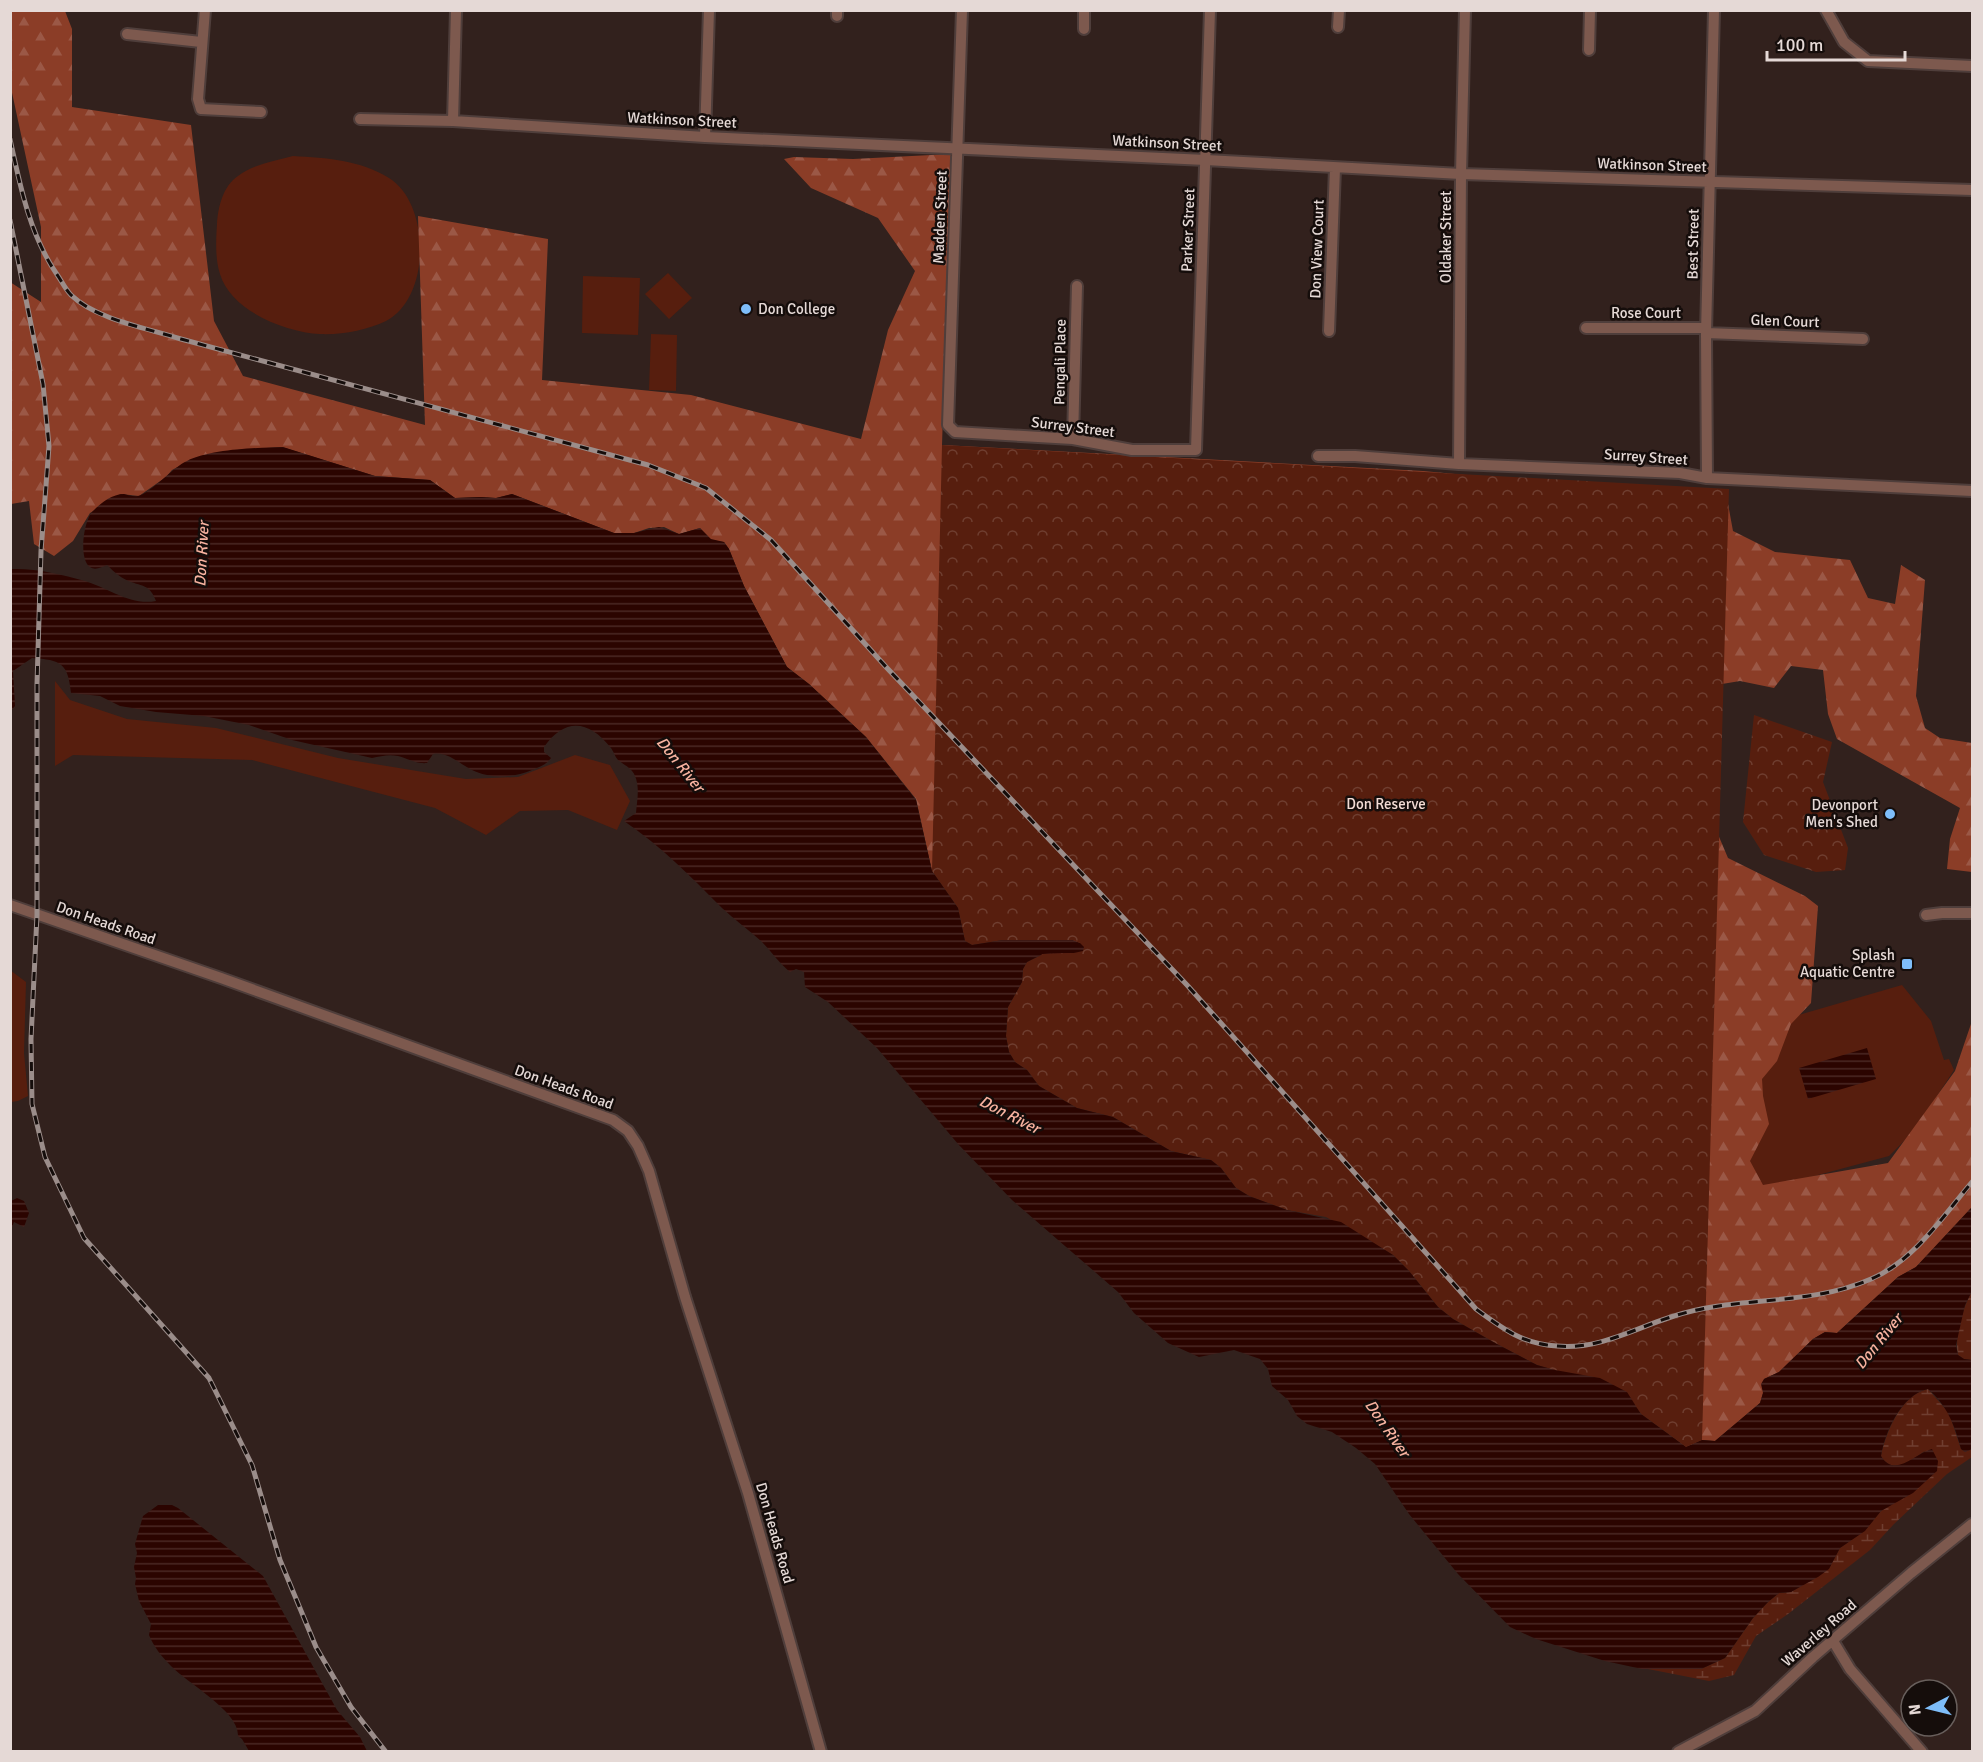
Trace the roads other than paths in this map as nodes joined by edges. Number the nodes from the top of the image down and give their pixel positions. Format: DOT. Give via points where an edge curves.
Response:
graph roads {
  1 [pos="205,10"];
  2 [pos="456,10"];
  3 [pos="709,10"];
  4 [pos="962,10"];
  5 [pos="1084,10"];
  6 [pos="1210,10"];
  7 [pos="1339,10"];
  8 [pos="1465,10"];
  9 [pos="1590,10"];
  10 [pos="1714,10"];
  11 [pos="1826,10"];
  12 [pos="1338,27"];
  13 [pos="1084,30"];
  14 [pos="127,34"];
  15 [pos="201,42"];
  16 [pos="1589,50"];
  17 [pos="1972,66"];
  18 [pos="261,112"];
  19 [pos="360,119"];
  20 [pos="453,121"];
  21 [pos="705,137"];
  22 [pos="957,149"];
  23 [pos="1206,160"];
  24 [pos="1335,168"];
  25 [pos="1461,174"];
  26 [pos="1709,181"];
  27 [pos="1972,190"];
  28 [pos="1077,286"];
  29 [pos="1586,327"];
  30 [pos="1329,331"];
  31 [pos="1706,331"];
  32 [pos="1863,339"];
  33 [pos="948,425"];
  34 [pos="1073,439"];
  35 [pos="1196,450"];
  36 [pos="1318,456"];
  37 [pos="1459,464"];
  38 [pos="1707,478"];
  39 [pos="1972,491"];
  40 [pos="10,905"];
  41 [pos="1972,913"];
  42 [pos="1926,915"];
  43 [pos="1972,1524"];
  44 [pos="1833,1641"];
  45 [pos="821,1752"];
  46 [pos="1678,1752"];
  47 [pos="1922,1752"];
  1 -- 15 [label="street"];
  2 -- 20 [label="street"];
  3 -- 21 [label="street"];
  4 -- 22 [label="street, Madden Street"];
  5 -- 13 [label="street"];
  6 -- 23 [label="street, Parker Street"];
  7 -- 12 [label="street"];
  8 -- 25 [label="street, Oldaker Street"];
  9 -- 16 [label="street"];
  10 -- 26 [label="street, Best Street"];
  11 -- 17 [label="street" via="1844,42 1868,61"];
  14 -- 15 [label="street"];
  15 -- 18 [label="street" via="201,108"];
  19 -- 20 [label="street, Watkinson Street"];
  20 -- 21 [label="street, Watkinson Street"];
  21 -- 22 [label="street, Watkinson Street"];
  22 -- 23 [label="street, Watkinson Street"];
  22 -- 33 [label="street, Madden Street"];
  23 -- 24 [label="street, Watkinson Street"];
  23 -- 35 [label="street, Parker Street"];
  24 -- 25 [label="street, Watkinson Street"];
  24 -- 30 [label="street, Don View Court"];
  25 -- 26 [label="street, Watkinson Street"];
  25 -- 37 [label="street, Oldaker Street"];
  26 -- 27 [label="street, Watkinson Street"];
  26 -- 31 [label="street, Best Street"];
  28 -- 34 [label="street, Pengali Place"];
  29 -- 31 [label="street, Rose Court"];
  31 -- 32 [label="street, Glen Court"];
  31 -- 38 [label="street, Best Street"];
  33 -- 34 [label="street, Surrey Street" via="955,432"];
  34 -- 35 [label="street, Surrey Street" via="1132,450"];
  36 -- 37 [label="street, Surrey Street"];
  37 -- 38 [label="street, Surrey Street" via="1680,473"];
  38 -- 39 [label="street, Surrey Street"];
  40 -- 45 [label="street, Don Heads Road" via="613,1120 628,1131 649,1171 748,1493"];
  41 -- 42 [label="street"];
  43 -- 44 [label="street, Waverley Road"];
  44 -- 46 [label="street, Waverley Road" via="1755,1712"];
  44 -- 47 [label="street" via="1850,1669"];
}
